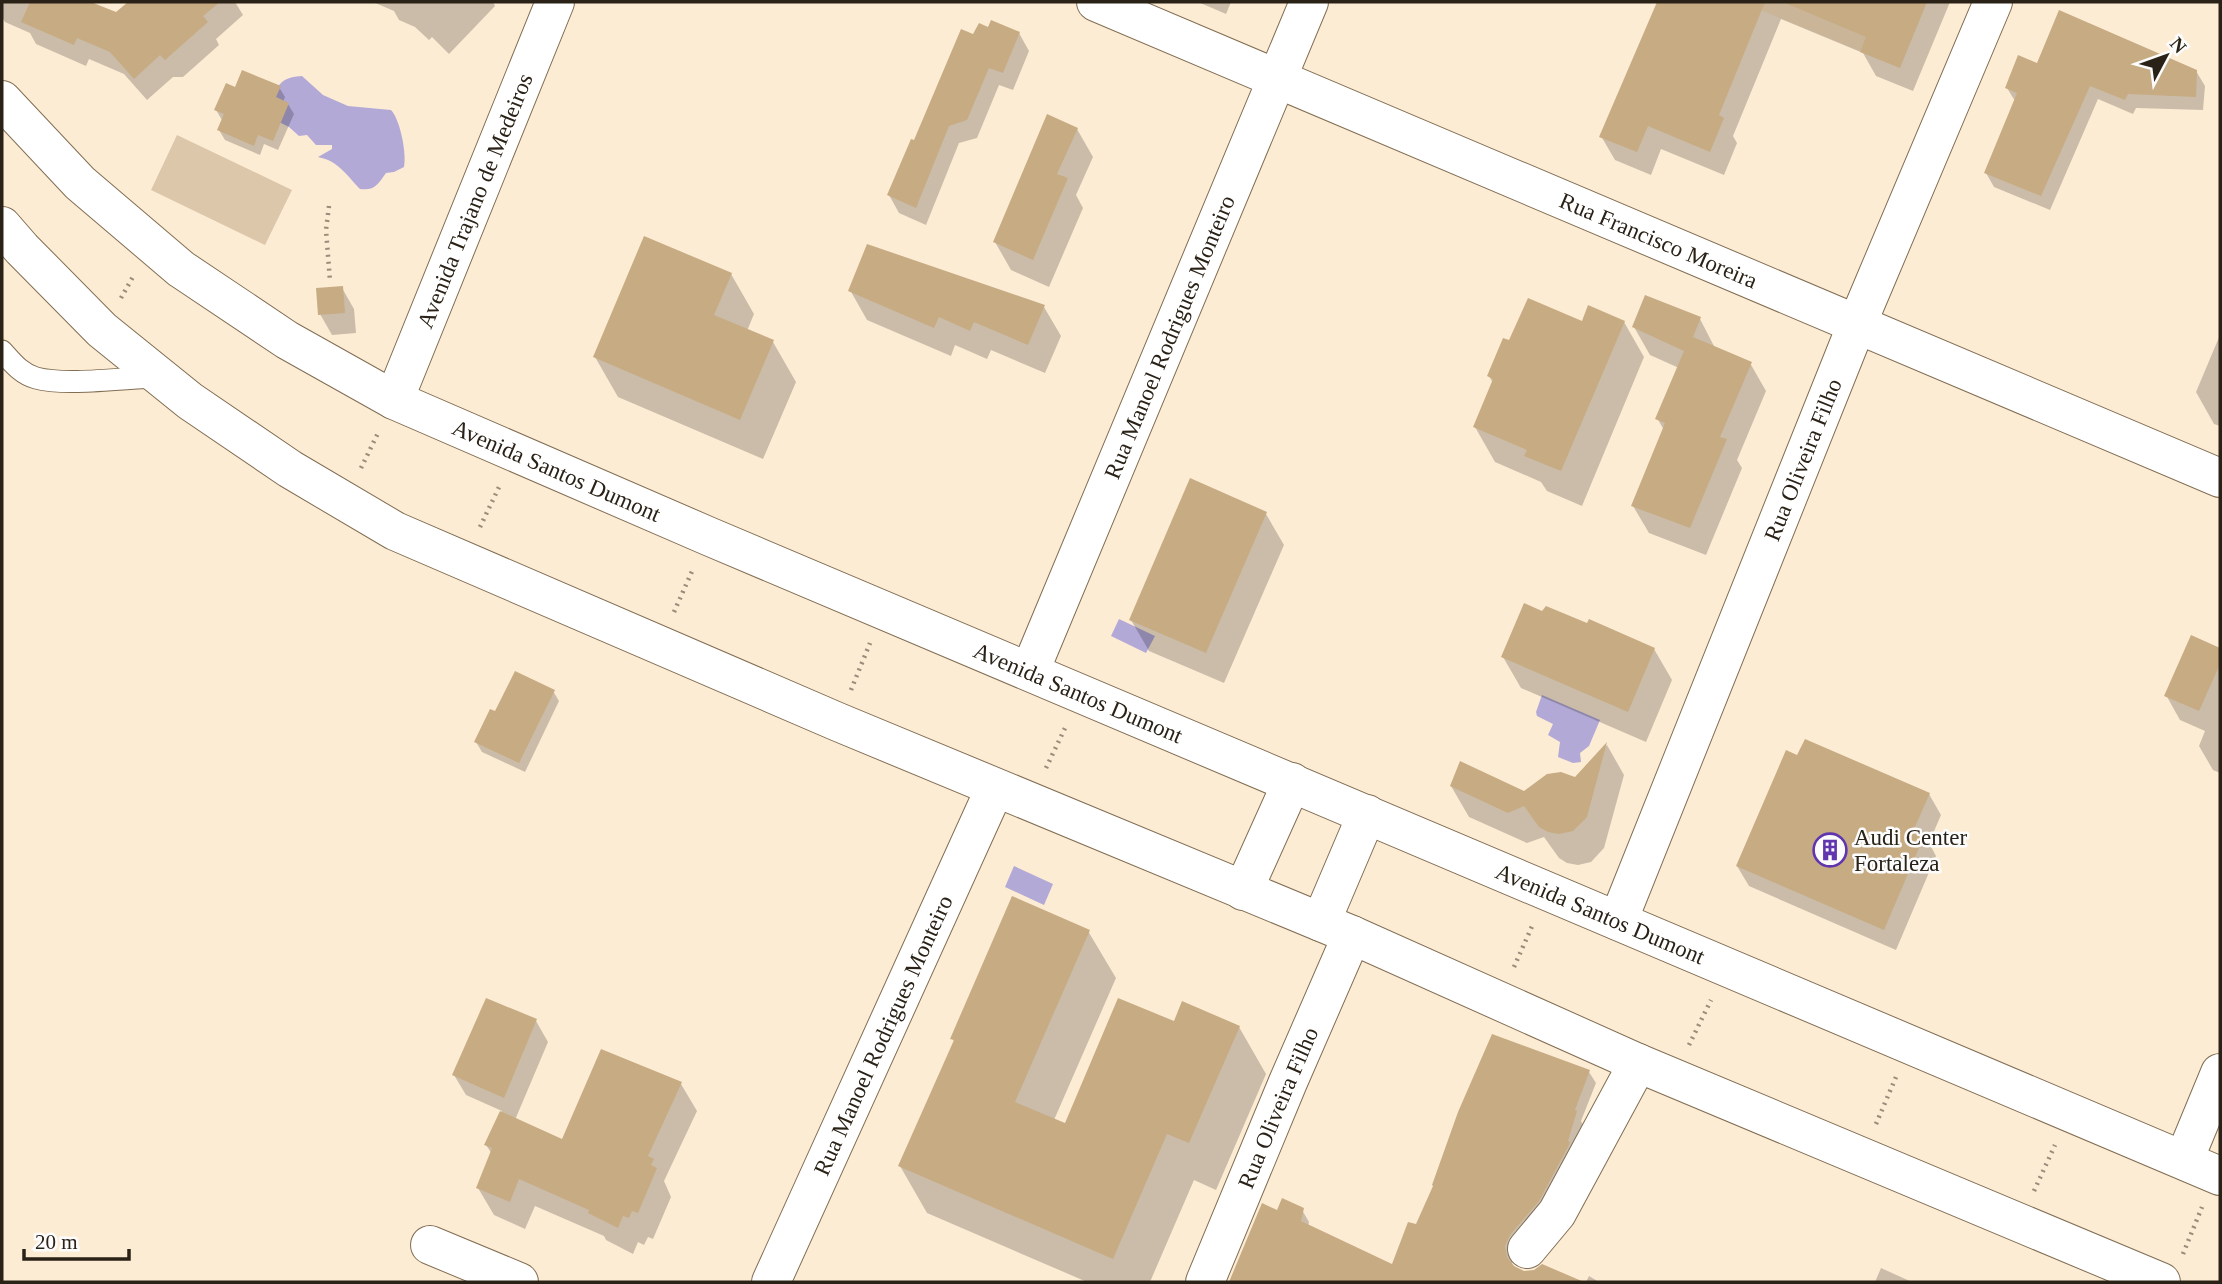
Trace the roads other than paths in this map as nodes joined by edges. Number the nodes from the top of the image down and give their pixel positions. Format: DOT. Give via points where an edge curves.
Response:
graph roads {
  1 [pos="555,2"];
  2 [pos="1098,2"];
  3 [pos="1309,2"];
  4 [pos="1993,2"];
  5 [pos="1277,78"];
  6 [pos="2,100"];
  7 [pos="2,226"];
  8 [pos="1857,324"];
  9 [pos="2,351"];
  10 [pos="160,376"];
  11 [pos="394,400"];
  12 [pos="2220,478"];
  13 [pos="1030,671"];
  14 [pos="1292,782"];
  15 [pos="995,788"];
  16 [pos="1367,814"];
  17 [pos="1243,891"];
  18 [pos="1618,922"];
  19 [pos="1337,929"];
  20 [pos="1638,1063"];
  21 [pos="2220,1073"];
  22 [pos="2206,1170"];
  23 [pos="430,1245"];
  24 [pos="1527,1249"];
  25 [pos="2151,1273"];
  26 [pos="519,1282"];
  27 [pos="771,1282"];
  28 [pos="1205,1282"];
  1 -- 11 [label="main road, Avenida Trajano de Medeiros"];
  2 -- 5 [label="main road, Rua Francisco Moreira"];
  3 -- 5 [label="main road, Rua Manoel Rodrigues Monteiro"];
  4 -- 8 [label="main road, Rua Oliveira Filho"];
  5 -- 8 [label="main road, Rua Francisco Moreira"];
  5 -- 13 [label="main road, Rua Manoel Rodrigues Monteiro"];
  6 -- 11 [label="main road, Avenida Santos Dumont" via="80,183 181,269 287,340"];
  7 -- 10 [label="main road" via="102,330"];
  8 -- 12 [label="main road, Rua Francisco Moreira"];
  8 -- 18 [label="main road, Rua Oliveira Filho"];
  9 -- 10 [label="lane" via="17,369 34,378"];
  10 -- 15 [label="main road" via="290,469 395,531"];
  11 -- 13 [label="main road, Avenida Santos Dumont"];
  13 -- 14 [label="main road, Avenida Santos Dumont"];
  14 -- 16 [label="main road, Avenida Santos Dumont"];
  14 -- 17 [label="main road"];
  15 -- 17 [label="main road"];
  15 -- 27 [label="main road, Rua Manoel Rodrigues Monteiro"];
  16 -- 18 [label="main road, Avenida Santos Dumont"];
  16 -- 19 [label="main road, Rua Oliveira Filho"];
  17 -- 19 [label="main road"];
  18 -- 22 [label="main road, Avenida Santos Dumont"];
  19 -- 20 [label="main road"];
  19 -- 28 [label="main road, Rua Oliveira Filho" via="1288,1082"];
  20 -- 24 [label="main road" via="1557,1213"];
  20 -- 25 [label="main road"];
  21 -- 22 [label="main road"];
  23 -- 26 [label="main road"];
}
